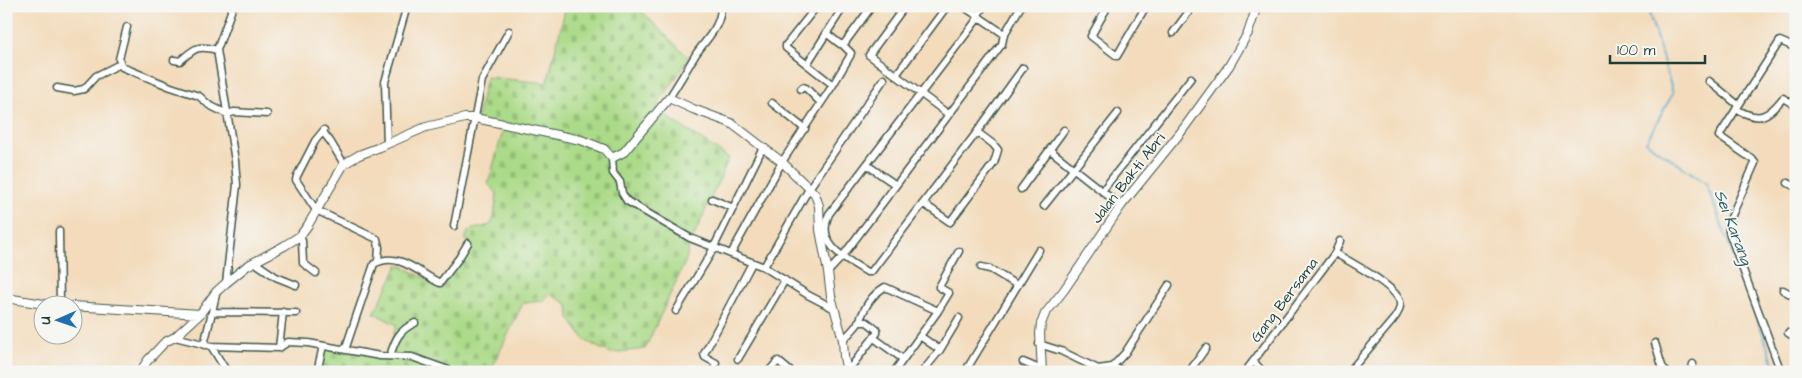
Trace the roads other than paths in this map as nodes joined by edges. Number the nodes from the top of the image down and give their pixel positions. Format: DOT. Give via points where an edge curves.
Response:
graph roads {
  1 [pos="233,6"];
  2 [pos="406,6"];
  3 [pos="721,6"];
  4 [pos="817,6"];
  5 [pos="844,6"];
  6 [pos="872,6"];
  7 [pos="905,6"];
  8 [pos="947,6"];
  9 [pos="963,6"];
  10 [pos="984,6"];
  11 [pos="1022,6"];
  12 [pos="1108,6"];
  13 [pos="1146,6"];
  14 [pos="1193,6"];
  15 [pos="1257,6"];
  16 [pos="978,16"];
  17 [pos="127,28"];
  18 [pos="509,31"];
  19 [pos="826,33"];
  20 [pos="1173,33"];
  21 [pos="1004,35"];
  22 [pos="843,45"];
  23 [pos="1796,48"];
  24 [pos="216,50"];
  25 [pos="174,60"];
  26 [pos="120,64"];
  27 [pos="806,64"];
  28 [pos="1023,68"];
  29 [pos="896,75"];
  30 [pos="1191,78"];
  31 [pos="884,79"];
  32 [pos="1709,81"];
  33 [pos="833,85"];
  34 [pos="57,88"];
  35 [pos="801,90"];
  36 [pos="922,94"];
  37 [pos="669,98"];
  38 [pos="772,102"];
  39 [pos="821,103"];
  40 [pos="1796,106"];
  41 [pos="1737,107"];
  42 [pos="1118,113"];
  43 [pos="227,114"];
  44 [pos="267,114"];
  45 [pos="948,114"];
  46 [pos="475,118"];
  47 [pos="805,128"];
  48 [pos="1064,130"];
  49 [pos="977,132"];
  50 [pos="387,144"];
  51 [pos="763,147"];
  52 [pos="1050,150"];
  53 [pos="612,158"];
  54 [pos="782,162"];
  55 [pos="344,164"];
  56 [pos="867,165"];
  57 [pos="1074,168"];
  58 [pos="1788,183"];
  59 [pos="896,185"];
  60 [pos="810,187"];
  61 [pos="1796,187"];
  62 [pos="1021,189"];
  63 [pos="1102,191"];
  64 [pos="712,199"];
  65 [pos="924,204"];
  66 [pos="1044,206"];
  67 [pos="1120,206"];
  68 [pos="733,208"];
  69 [pos="316,210"];
  70 [pos="454,226"];
  71 [pos="59,231"];
  72 [pos="300,236"];
  73 [pos="1340,241"];
  74 [pos="468,243"];
  75 [pos="713,248"];
  76 [pos="1039,250"];
  77 [pos="959,251"];
  78 [pos="1335,253"];
  79 [pos="731,254"];
  80 [pos="842,256"];
  81 [pos="254,262"];
  82 [pos="378,262"];
  83 [pos="752,263"];
  84 [pos="764,267"];
  85 [pos="981,267"];
  86 [pos="828,272"];
  87 [pos="316,274"];
  88 [pos="785,280"];
  89 [pos="226,283"];
  90 [pos="296,285"];
  91 [pos="1017,285"];
  92 [pos="1169,285"];
  93 [pos="1783,290"];
  94 [pos="216,292"];
  95 [pos="60,296"];
  96 [pos="1796,297"];
  97 [pos="6,298"];
  98 [pos="32,301"];
  99 [pos="82,307"];
  100 [pos="833,308"];
  101 [pos="676,311"];
  102 [pos="938,311"];
  103 [pos="212,312"];
  104 [pos="283,312"];
  105 [pos="296,313"];
  106 [pos="200,314"];
  107 [pos="959,318"];
  108 [pos="858,322"];
  109 [pos="415,323"];
  110 [pos="1788,333"];
  111 [pos="175,336"];
  112 [pos="920,336"];
  113 [pos="874,338"];
  114 [pos="1796,338"];
  115 [pos="844,340"];
  116 [pos="1655,343"];
  117 [pos="1039,344"];
  118 [pos="207,346"];
  119 [pos="323,346"];
  120 [pos="279,348"];
  121 [pos="1206,348"];
  122 [pos="345,350"];
  123 [pos="940,350"];
  124 [pos="390,356"];
  125 [pos="738,359"];
  126 [pos="903,359"];
  127 [pos="1023,362"];
  128 [pos="1254,362"];
  129 [pos="1693,364"];
  130 [pos="1112,368"];
  131 [pos="770,370"];
  132 [pos="923,371"];
  133 [pos="1042,371"];
  134 [pos="140,372"];
  135 [pos="227,372"];
  136 [pos="317,372"];
  137 [pos="454,372"];
  138 [pos="713,372"];
  139 [pos="791,372"];
  140 [pos="847,372"];
  141 [pos="894,372"];
  142 [pos="965,372"];
  143 [pos="1126,372"];
  144 [pos="1189,372"];
  145 [pos="1245,372"];
  146 [pos="1263,372"];
  147 [pos="1349,372"];
  148 [pos="1666,372"];
  149 [pos="1691,372"];
  150 [pos="1781,372"];
  1 -- 24 [label="street"];
  2 -- 50 [label="street" via="385,82"];
  3 -- 37 [label="street" via="721,16 714,30"];
  4 -- 27 [label="street" via="786,45 787,50"];
  5 -- 19 [label="street"];
  6 -- 22 [label="street"];
  7 -- 29 [label="street" via="869,55"];
  8 -- 29 [label="street"];
  9 -- 16 [label="street"];
  10 -- 16 [label="street"];
  11 -- 21 [label="street"];
  12 -- 13 [label="street" via="1091,36 1117,56"];
  14 -- 20 [label="street"];
  15 -- 67 [label="street, Jalan Bakti Abri" via="1248,33 1229,66 1181,132"];
  16 -- 21 [label="street"];
  16 -- 36 [label="street"];
  17 -- 26 [label="street" via="120,50"];
  18 -- 46 [label="street" via="482,80"];
  19 -- 22 [label="street"];
  19 -- 27 [label="street"];
  21 -- 45 [label="street" via="1002,44"];
  22 -- 33 [label="street" via="851,53"];
  23 -- 41 [label="street" via="1780,41"];
  24 -- 25 [label="street" via="194,48 180,61"];
  24 -- 43 [label="street"];
  26 -- 34 [label="street" via="96,76 84,89"];
  26 -- 43 [label="street" via="198,96"];
  27 -- 33 [label="street"];
  28 -- 49 [label="street"];
  29 -- 36 [label="street"];
  30 -- 63 [label="street"];
  31 -- 60 [label="street"];
  32 -- 41 [label="street"];
  33 -- 39 [label="street"];
  35 -- 39 [label="street" via="806,88"];
  36 -- 45 [label="street"];
  36 -- 56 [label="street"];
  37 -- 51 [label="street" via="732,123"];
  37 -- 53 [label="street" via="624,152"];
  38 -- 47 [label="street"];
  39 -- 47 [label="street"];
  40 -- 41 [label="street" via="1783,98 1769,113 1759,117 1751,117"];
  41 -- 150 [label="street" via="1719,136 1755,164 1729,222 1729,232"];
  42 -- 57 [label="street"];
  43 -- 44 [label="street"];
  43 -- 89 [label="street" via="237,185"];
  45 -- 59 [label="street"];
  46 -- 50 [label="street" via="426,127"];
  46 -- 53 [label="street" via="581,140 604,149"];
  46 -- 70 [label="street"];
  47 -- 54 [label="street"];
  48 -- 52 [label="street"];
  49 -- 65 [label="street"];
  49 -- 65 [label="street" via="998,150 994,163 950,222"];
  50 -- 55 [label="street"];
  51 -- 54 [label="street"];
  51 -- 68 [label="street"];
  52 -- 57 [label="street"];
  52 -- 62 [label="street"];
  53 -- 75 [label="street" via="613,173 627,201"];
  54 -- 60 [label="street"];
  54 -- 79 [label="street"];
  55 -- 69 [label="street"];
  55 -- 69 [label="street" via="323,131 296,180"];
  56 -- 59 [label="street"];
  56 -- 80 [label="street" via="827,218 830,245"];
  57 -- 63 [label="street"];
  57 -- 66 [label="street"];
  58 -- 61 [label="street"];
  59 -- 80 [label="street"];
  60 -- 84 [label="street"];
  60 -- 86 [label="street" via="818,200"];
  63 -- 67 [label="street"];
  64 -- 68 [label="street"];
  65 -- 80 [label="street" via="871,272"];
  67 -- 117 [label="street, Jalan Bakti Abri" via="1045,314"];
  68 -- 75 [label="street"];
  69 -- 72 [label="street"];
  69 -- 82 [label="street" via="377,239"];
  71 -- 95 [label="street"];
  72 -- 81 [label="street"];
  72 -- 87 [label="street" via="303,264"];
  73 -- 78 [label="street, Gang Bersama"];
  74 -- 82 [label="street" via="440,283 401,261"];
  75 -- 79 [label="street"];
  75 -- 101 [label="street"];
  76 -- 91 [label="street"];
  77 -- 102 [label="street" via="939,287 949,293"];
  78 -- 128 [label="street, Gang Bersama"];
  78 -- 147 [label="street" via="1381,282 1393,292 1400,304 1393,320"];
  79 -- 83 [label="street"];
  80 -- 86 [label="street"];
  81 -- 89 [label="street"];
  81 -- 90 [label="street" via="276,277"];
  82 -- 122 [label="street" via="371,270"];
  83 -- 84 [label="street"];
  83 -- 138 [label="street" via="704,354 716,363"];
  84 -- 88 [label="street"];
  85 -- 91 [label="street"];
  86 -- 100 [label="street"];
  88 -- 100 [label="street"];
  88 -- 125 [label="street"];
  89 -- 94 [label="street"];
  91 -- 142 [label="street"];
  92 -- 130 [label="street"];
  93 -- 96 [label="street"];
  94 -- 103 [label="street"];
  94 -- 106 [label="street"];
  97 -- 98 [label="street"];
  99 -- 106 [label="street"];
  100 -- 115 [label="street"];
  102 -- 108 [label="street" via="885,287 866,304"];
  102 -- 112 [label="street"];
  103 -- 104 [label="street"];
  103 -- 118 [label="street"];
  104 -- 105 [label="street"];
  104 -- 120 [label="street"];
  106 -- 111 [label="street"];
  107 -- 123 [label="street"];
  108 -- 113 [label="street" via="867,322 877,330"];
  108 -- 115 [label="street"];
  109 -- 124 [label="street" via="399,334"];
  110 -- 114 [label="street"];
  111 -- 118 [label="street"];
  111 -- 134 [label="street" via="165,342"];
  112 -- 123 [label="street"];
  112 -- 126 [label="street"];
  113 -- 126 [label="street"];
  113 -- 140 [label="street"];
  115 -- 140 [label="street"];
  116 -- 148 [label="street"];
  117 -- 130 [label="street" via="1098,369"];
  117 -- 133 [label="street, Jalan Bakti Abri"];
  118 -- 120 [label="street"];
  118 -- 135 [label="street"];
  119 -- 120 [label="street" via="288,342"];
  119 -- 122 [label="street"];
  119 -- 136 [label="street"];
  121 -- 144 [label="street"];
  122 -- 124 [label="street"];
  123 -- 132 [label="street"];
  124 -- 137 [label="street" via="412,357"];
  126 -- 141 [label="street"];
  127 -- 133 [label="street"];
  128 -- 145 [label="street, Gang Bersama"];
  128 -- 146 [label="street"];
  129 -- 149 [label="street"];
  130 -- 143 [label="street"];
  131 -- 139 [label="street" via="778,361"];
}
